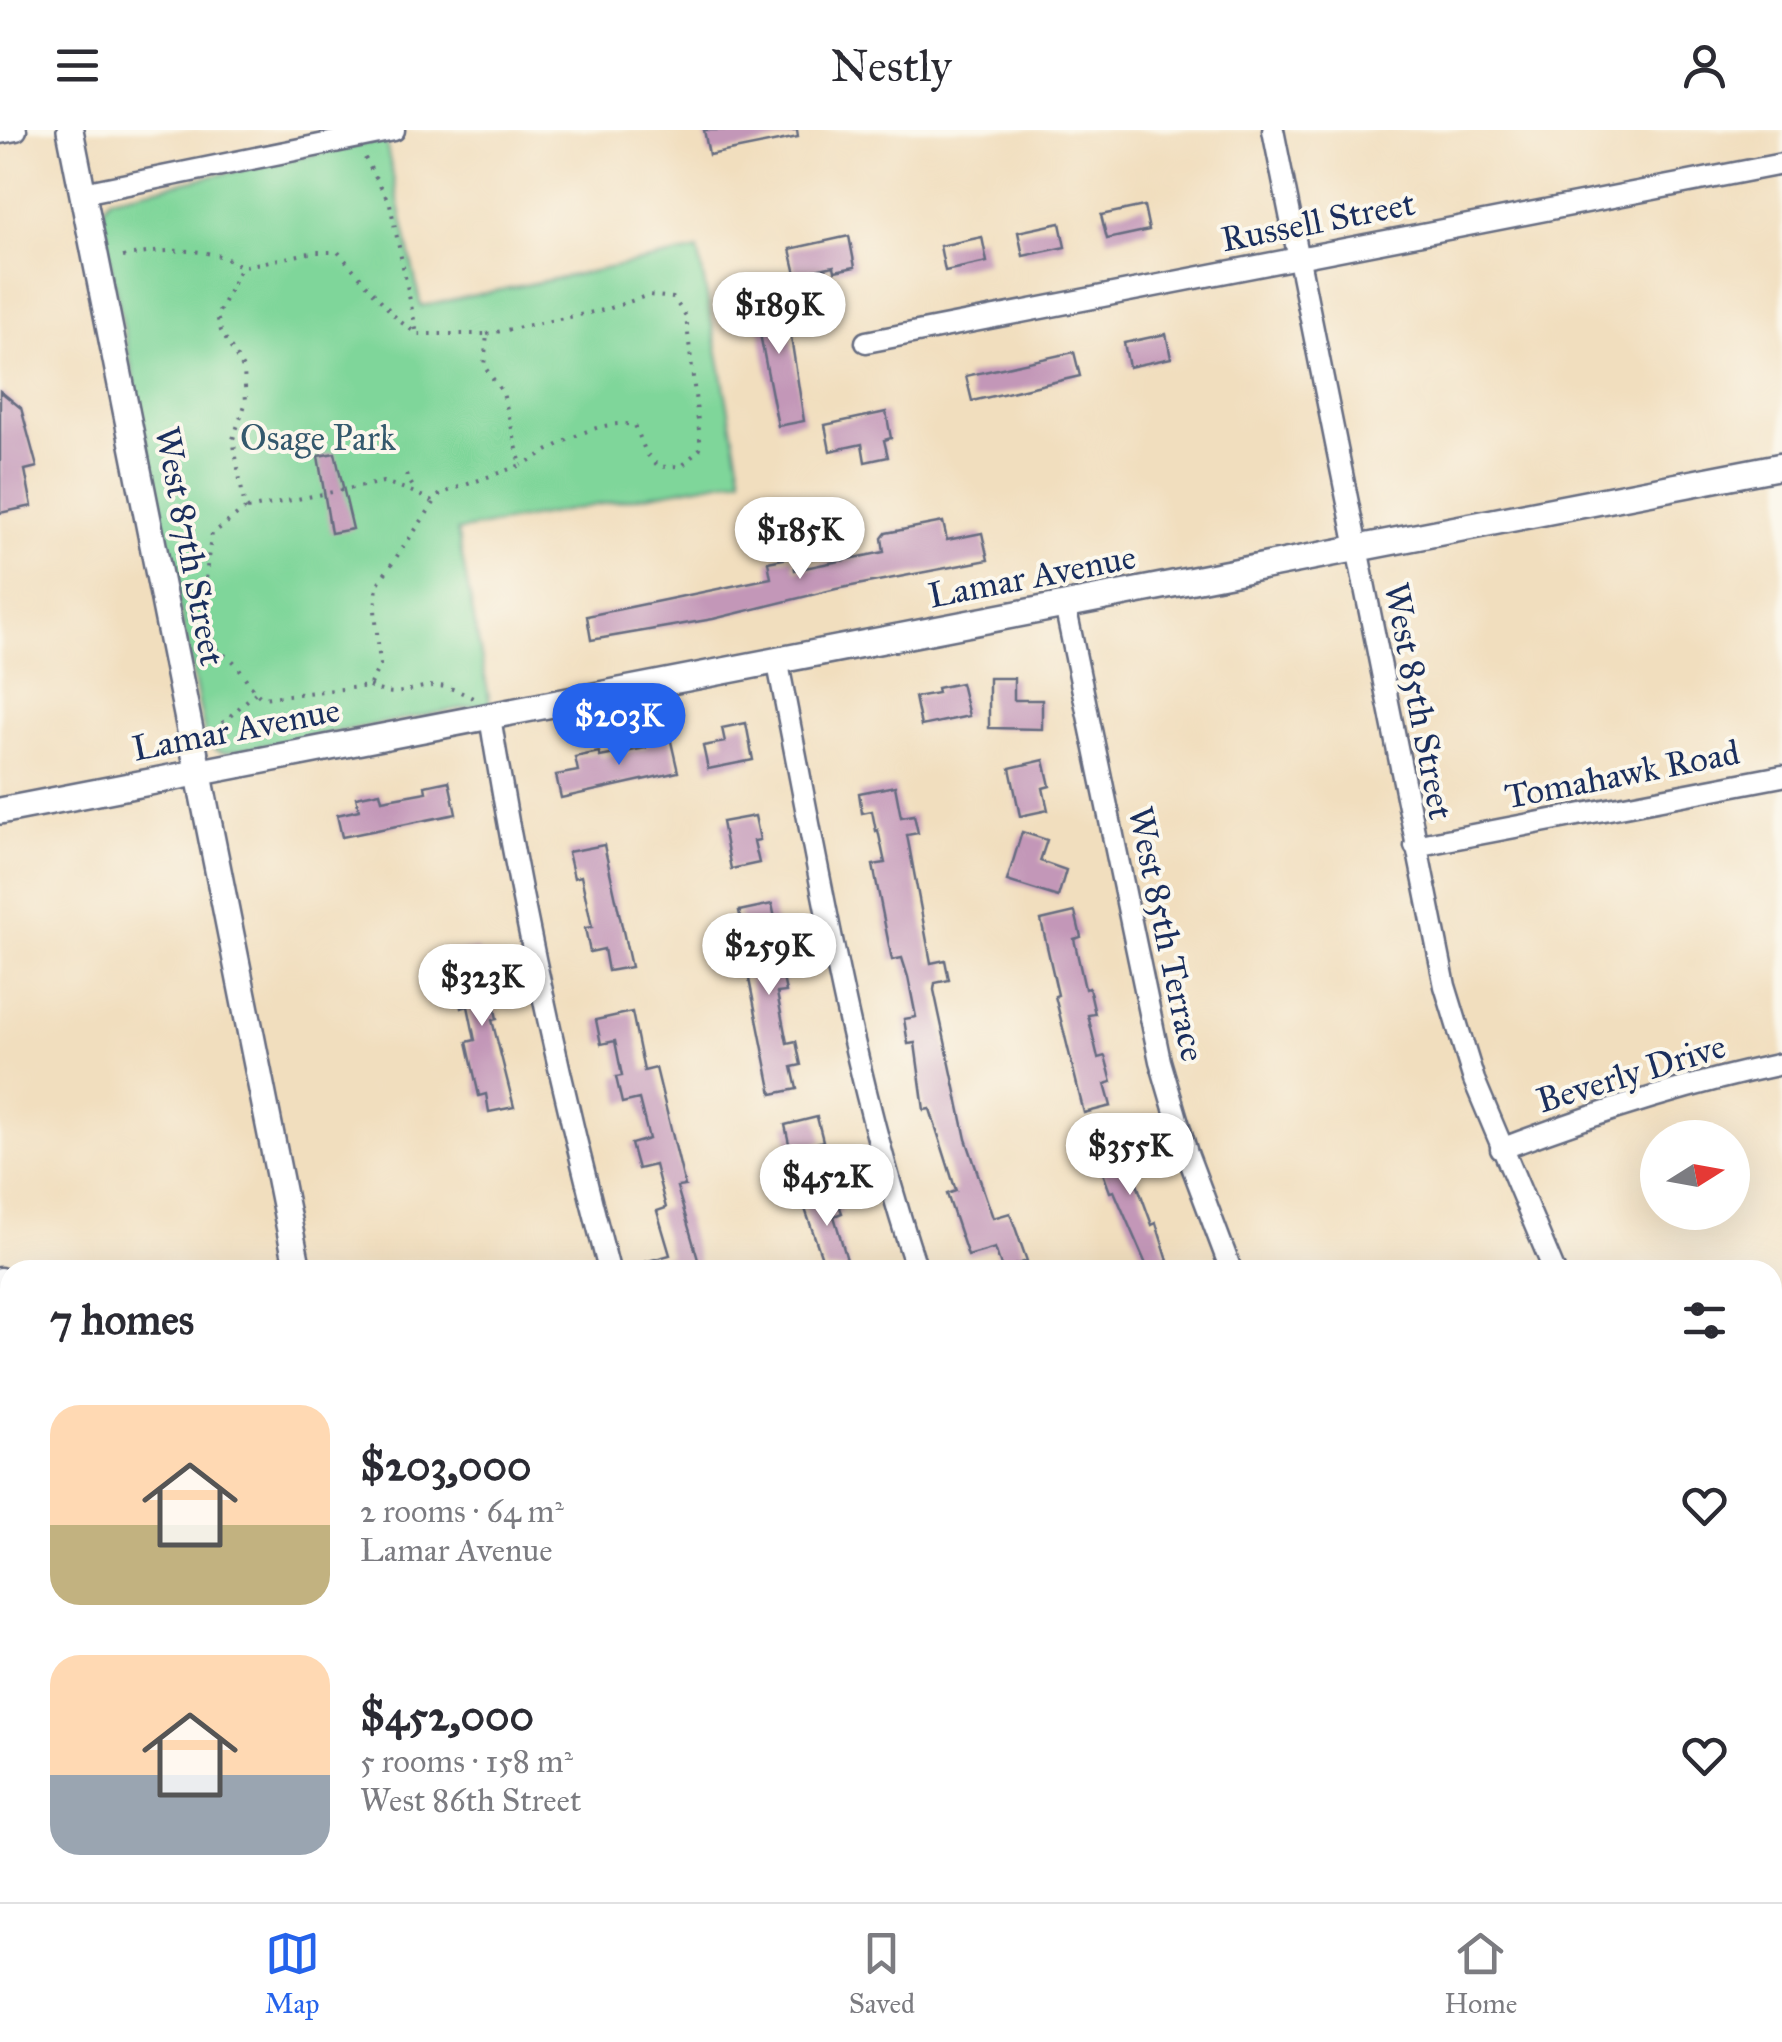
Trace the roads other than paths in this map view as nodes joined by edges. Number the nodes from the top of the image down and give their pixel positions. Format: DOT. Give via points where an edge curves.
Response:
graph roads {
  1 [pos="16,130"];
  2 [pos="70,130"];
  3 [pos="394,130"];
  4 [pos="1273,130"];
  5 [pos="0,133"];
  6 [pos="1782,164"];
  7 [pos="83,194"];
  8 [pos="1298,258"];
  9 [pos="866,342"];
  10 [pos="1782,466"];
  11 [pos="1356,548"];
  12 [pos="1066,605"];
  13 [pos="778,660"];
  14 [pos="488,709"];
  15 [pos="200,772"];
  16 [pos="1782,776"];
  17 [pos="0,811"];
  18 [pos="1415,846"];
  19 [pos="1782,1064"];
  20 [pos="1501,1150"];
  21 [pos="296,1260"];
  22 [pos="607,1260"];
  23 [pos="914,1260"];
  24 [pos="1227,1260"];
  25 [pos="1550,1260"];
  1 -- 5 [label="street"];
  2 -- 7 [label="street, West 87th Street"];
  3 -- 7 [label="street"];
  4 -- 8 [label="street, West 85th Street"];
  6 -- 8 [label="street, Russell Street"];
  7 -- 15 [label="street, West 87th Street"];
  8 -- 9 [label="street, Russell Street"];
  8 -- 11 [label="street, West 85th Street"];
  10 -- 11 [label="street, Lamar Avenue"];
  11 -- 12 [label="street, Lamar Avenue"];
  11 -- 18 [label="street, West 85th Street"];
  12 -- 13 [label="street, Lamar Avenue"];
  12 -- 24 [label="street, West 85th Terrace" via="1160,1061"];
  13 -- 14 [label="street, Lamar Avenue"];
  13 -- 23 [label="street" via="860,1070"];
  14 -- 15 [label="street, Lamar Avenue"];
  14 -- 22 [label="street" via="557,1056"];
  15 -- 17 [label="street, Lamar Avenue"];
  15 -- 21 [label="street, West 87th Street"];
  16 -- 18 [label="street, Tomahawk Road"];
  18 -- 20 [label="street, West 85th Street" via="1446,986"];
  19 -- 20 [label="street, Beverly Drive" via="1684,1086"];
  20 -- 25 [label="street, West 85th Street"];
}
